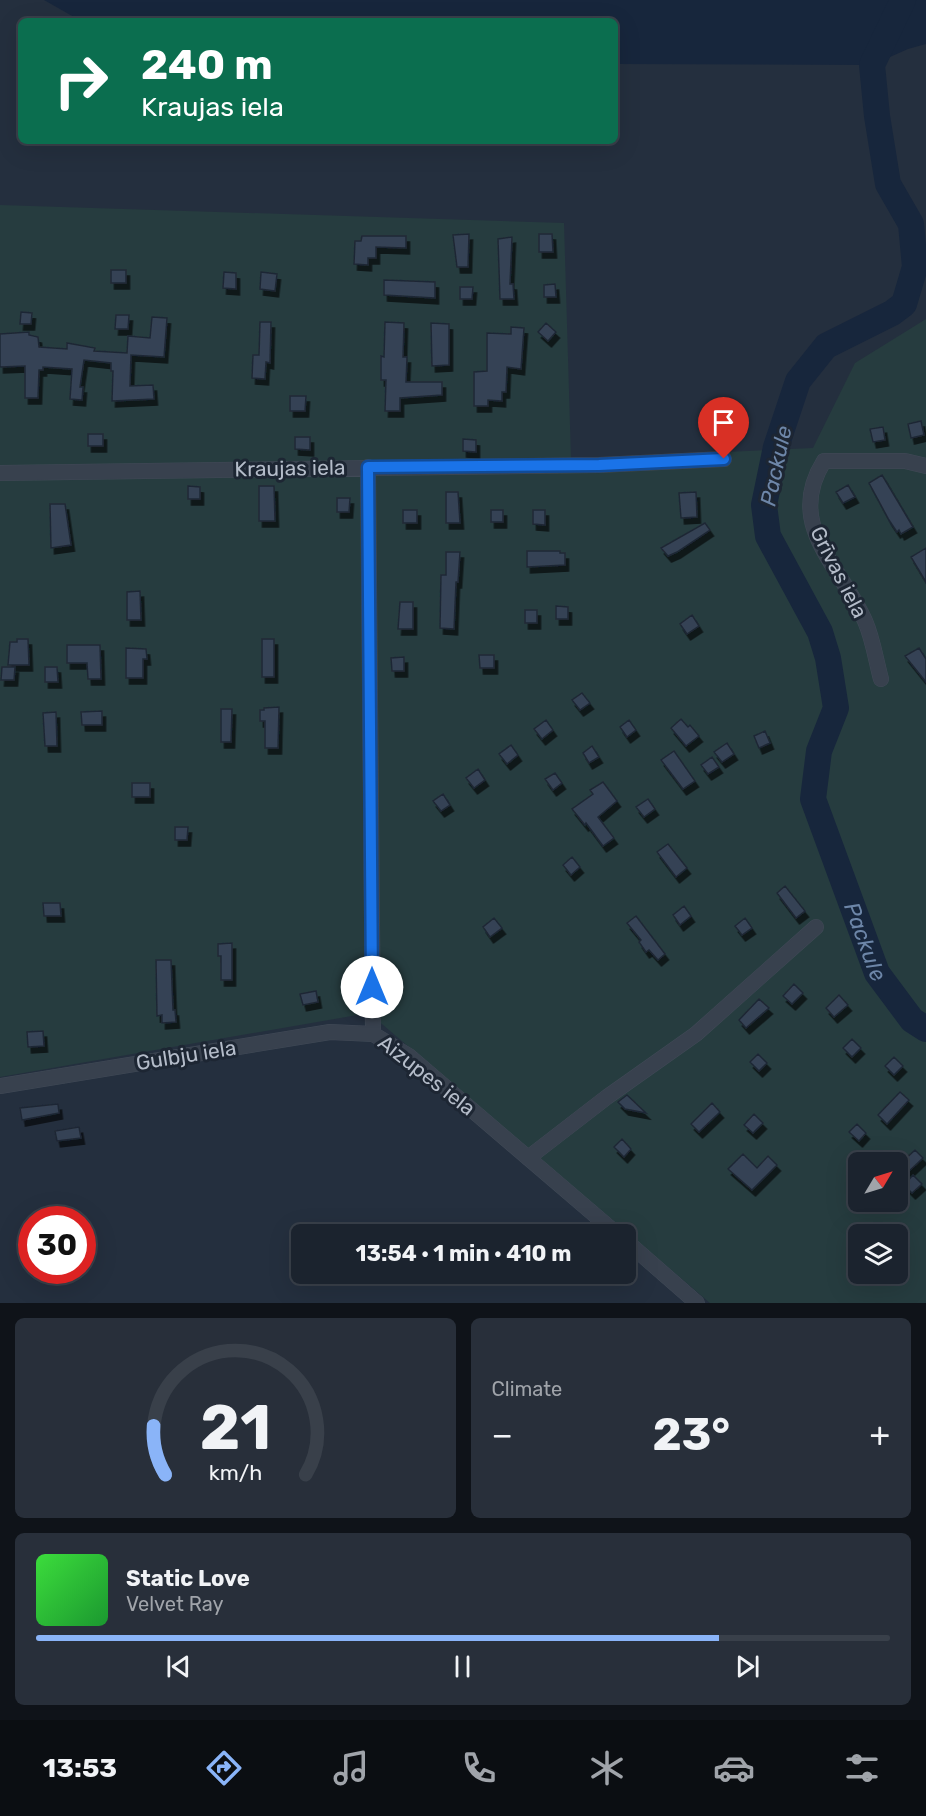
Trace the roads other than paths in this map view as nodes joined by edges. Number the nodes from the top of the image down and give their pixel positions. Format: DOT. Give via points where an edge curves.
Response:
graph roads {
  1 [pos="724,459"];
  2 [pos="926,466"];
  3 [pos="368,467"];
  4 [pos="0,473"];
  5 [pos="881,679"];
  6 [pos="816,927"];
  7 [pos="373,1034"];
  8 [pos="0,1086"];
  9 [pos="528,1158"];
  10 [pos="605,1224"];
  11 [pos="636,1251"];
  12 [pos="697,1303"];
  1 -- 3 [label="street, Kraujas iela" via="599,465"];
  2 -- 5 [label="street, Grīvas iela" via="905,461 824,461 811,488 810,515 822,548 865,621"];
  3 -- 4 [label="street, Kraujas iela"];
  3 -- 7 [label="street, Aizupes iela"];
  6 -- 9 [label="street" via="696,1035"];
  7 -- 8 [label="street, Gulbju iela" via="330,1032"];
  7 -- 9 [label="street, Aizupes iela" via="409,1056"];
  9 -- 10 [label="street, Aizupes iela"];
  11 -- 12 [label="street"];
}
